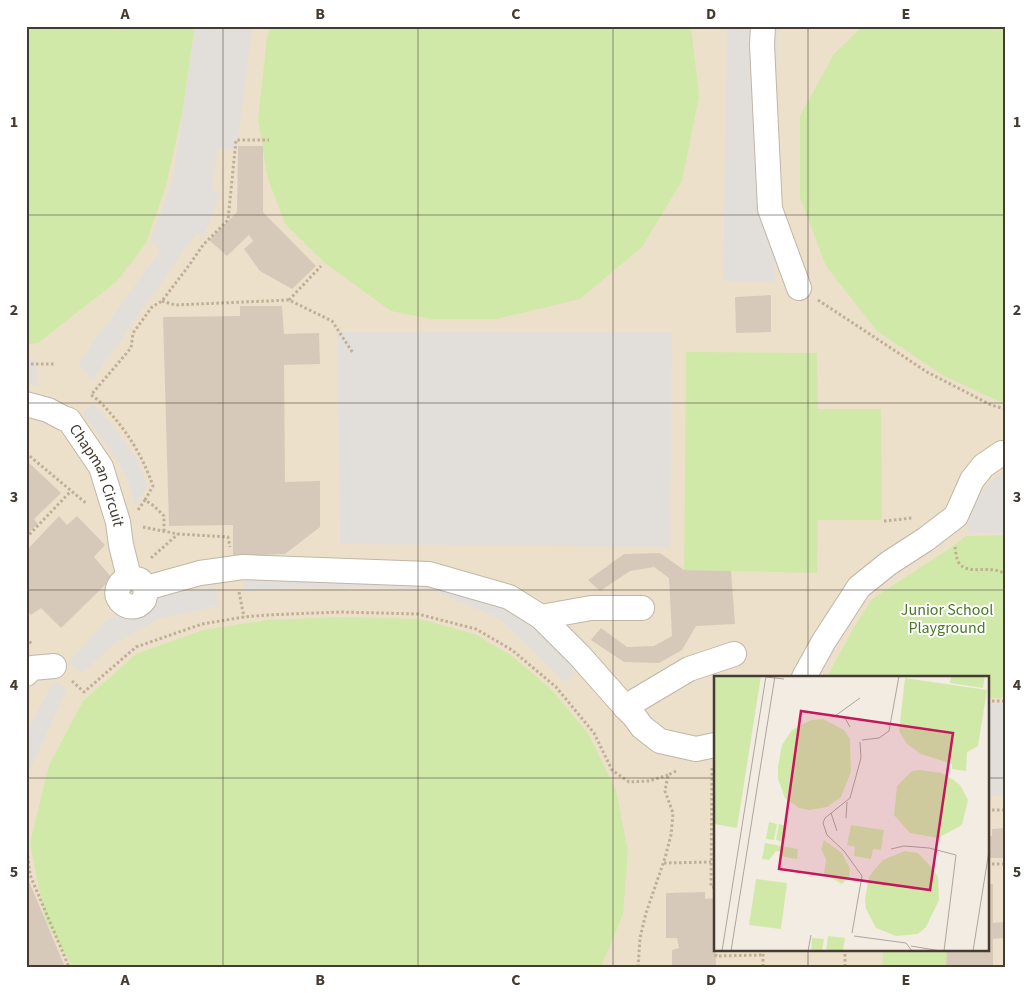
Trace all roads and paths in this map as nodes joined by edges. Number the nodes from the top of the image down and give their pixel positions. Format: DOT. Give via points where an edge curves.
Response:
graph roads {
  1 [pos="763,26"];
  2 [pos="269,140"];
  3 [pos="321,266"];
  4 [pos="799,288"];
  5 [pos="289,300"];
  6 [pos="162,301"];
  7 [pos="353,353"];
  8 [pos="26,364"];
  9 [pos="56,364"];
  10 [pos="26,404"];
  11 [pos="1005,409"];
  12 [pos="26,453"];
  13 [pos="1005,453"];
  14 [pos="71,491"];
  15 [pos="144,500"];
  16 [pos="91,508"];
  17 [pos="137,513"];
  18 [pos="135,525"];
  19 [pos="164,531"];
  20 [pos="178,534"];
  21 [pos="228,536"];
  22 [pos="26,538"];
  23 [pos="961,542"];
  24 [pos="151,558"];
  25 [pos="1005,574"];
  26 [pos="238,590"];
  27 [pos="642,608"];
  28 [pos="244,617"];
  29 [pos="540,617"];
  30 [pos="734,654"];
  31 [pos="54,666"];
  32 [pos="26,674"];
  33 [pos="805,676"];
  34 [pos="988,701"];
  35 [pos="1005,701"];
  36 [pos="625,707"];
  37 [pos="714,745"];
  38 [pos="714,766"];
  39 [pos="682,768"];
  40 [pos="668,775"];
  41 [pos="713,806"];
  42 [pos="988,810"];
  43 [pos="1005,810"];
  44 [pos="26,842"];
  45 [pos="712,862"];
  46 [pos="664,863"];
  47 [pos="988,864"];
  48 [pos="1005,864"];
  49 [pos="714,887"];
  50 [pos="716,950"];
  51 [pos="763,950"];
  52 [pos="845,950"];
  53 [pos="763,955"];
  54 [pos="69,967"];
  55 [pos="638,967"];
  56 [pos="763,967"];
  57 [pos="845,967"];
  1 -- 4 [label="lane" via="770,209"];
  2 -- 6 [label="path" via="236,140 228,220 203,245"];
  3 -- 5 [label="path"];
  4 -- 11 [label="path" via="927,372"];
  5 -- 6 [label="path" via="175,305"];
  5 -- 7 [label="path" via="332,321"];
  6 -- 15 [label="path" via="152,307 142,320 133,333 131,348 91,395 118,421 147,469 153,486"];
  8 -- 9 [label="path"];
  10 -- 29 [label="lane, Chapman Circuit" via="69,420 101,468 118,522 121,545 138,582 243,567 430,574 509,597"];
  12 -- 14 [label="path"];
  13 -- 33 [label="lane" via="984,466 972,480 956,516 859,587"];
  14 -- 16 [label="path"];
  14 -- 22 [label="path"];
  15 -- 17 [label="path"];
  15 -- 19 [label="path" via="164,516"];
  18 -- 19 [label="path"];
  19 -- 20 [label="path"];
  20 -- 21 [label="path"];
  20 -- 24 [label="path"];
  23 -- 25 [label="path" via="955,547 962,567 994,569"];
  26 -- 28 [label="path"];
  27 -- 29 [label="lane" via="591,608"];
  28 -- 31 [label="path" via="202,624 136,647 84,692"];
  28 -- 40 [label="path" via="340,612 418,614 476,629 512,650 556,687 594,733 612,770 629,782"];
  29 -- 36 [label="lane"];
  30 -- 36 [label="lane" via="689,669"];
  31 -- 32 [label="lane" via="32,668"];
  34 -- 35 [label="path"];
  36 -- 37 [label="lane" via="642,727 660,741 696,749"];
  38 -- 41 [label="path"];
  39 -- 40 [label="path"];
  40 -- 46 [label="path" via="666,791 673,813"];
  41 -- 45 [label="path"];
  42 -- 43 [label="path"];
  44 -- 54 [label="path" via="30,874"];
  45 -- 46 [label="path"];
  45 -- 49 [label="path" via="711,887"];
  46 -- 55 [label="path" via="642,929"];
  47 -- 48 [label="path"];
  50 -- 53 [label="path" via="716,956"];
  51 -- 53 [label="path"];
  52 -- 57 [label="path"];
  53 -- 56 [label="path"];
}
